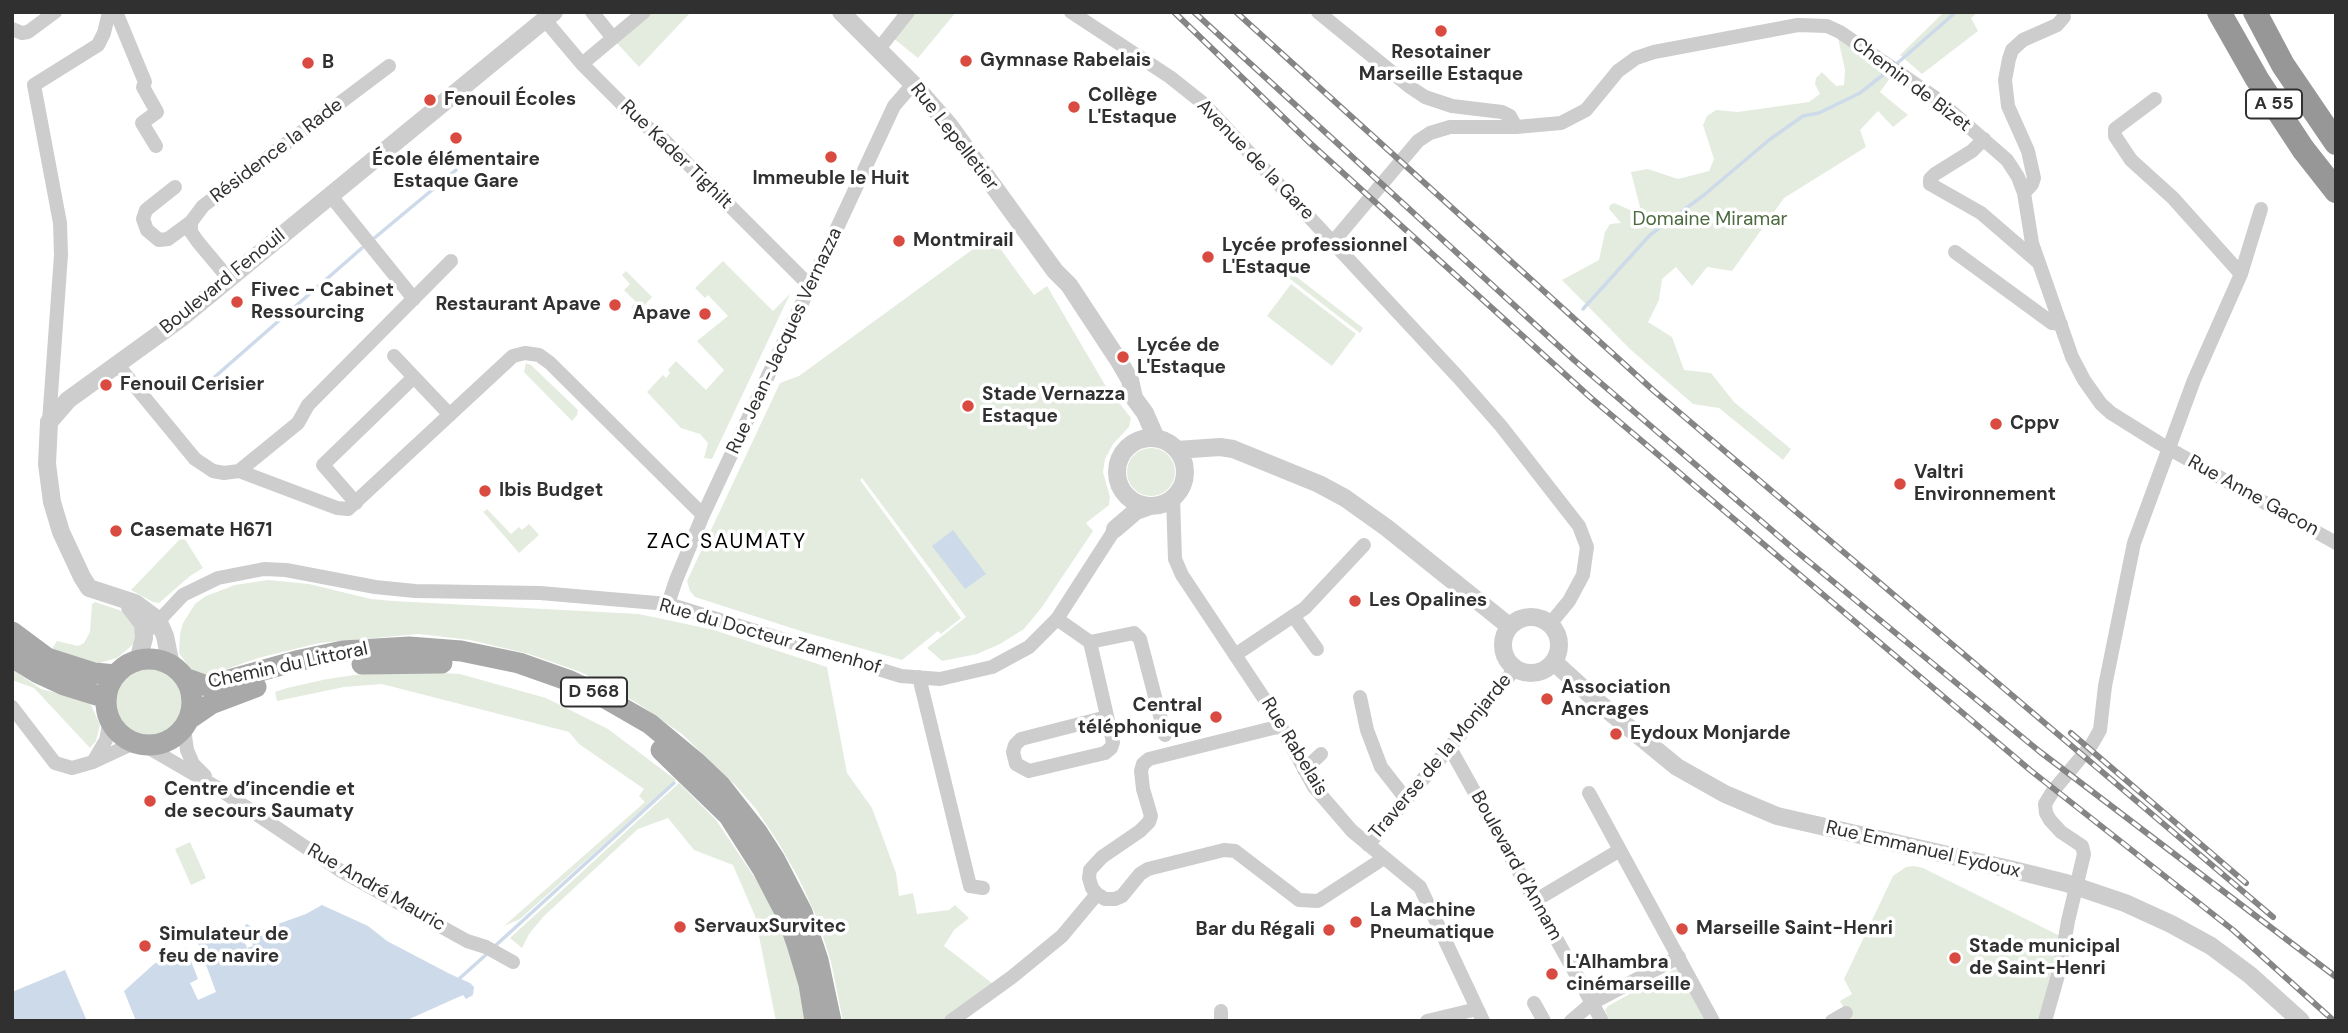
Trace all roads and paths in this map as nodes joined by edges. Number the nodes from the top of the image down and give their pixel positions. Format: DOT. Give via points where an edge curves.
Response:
graph roads {
  1 [pos="55,12"];
  2 [pos="109,12"];
  3 [pos="116,12"];
  4 [pos="592,12"];
  5 [pos="644,12"];
  6 [pos="841,12"];
  7 [pos="908,12"];
  8 [pos="1071,12"];
  9 [pos="1318,12"];
  10 [pos="2219,12"];
  11 [pos="2255,12"];
  12 [pos="549,16"];
  13 [pos="2064,17"];
  14 [pos="17,31"];
  15 [pos="613,38"];
  16 [pos="878,50"];
  17 [pos="582,64"];
  18 [pos="389,66"];
  19 [pos="913,84"];
  20 [pos="2155,99"];
  21 [pos="1516,127"];
  22 [pos="1984,139"];
  23 [pos="2336,143"];
  24 [pos="156,146"];
  25 [pos="175,187"];
  26 [pos="2336,191"];
  27 [pos="2024,193"];
  28 [pos="330,195"];
  29 [pos="2261,209"];
  30 [pos="191,222"];
  31 [pos="1332,242"];
  32 [pos="1955,252"];
  33 [pos="451,261"];
  34 [pos="2040,264"];
  35 [pos="2241,274"];
  36 [pos="229,279"];
  37 [pos="810,286"];
  38 [pos="414,299"];
  39 [pos="2061,324"];
  40 [pos="394,356"];
  41 [pos="116,363"];
  42 [pos="414,377"];
  43 [pos="1134,398"];
  44 [pos="450,415"];
  45 [pos="49,422"];
  46 [pos="1156,438"];
  47 [pos="1138,440"];
  48 [pos="1204,449"];
  49 [pos="2169,449"];
  50 [pos="1177,450"];
  51 [pos="1185,470"];
  52 [pos="239,471"];
  53 [pos="1121,488"];
  54 [pos="1173,497"];
  55 [pos="356,503"];
  56 [pos="1152,506"];
  57 [pos="704,515"];
  58 [pos="1174,528"];
  59 [pos="1115,529"];
  60 [pos="2336,542"];
  61 [pos="1364,545"];
  62 [pos="115,598"];
  63 [pos="668,604"];
  64 [pos="1294,617"];
  65 [pos="1057,620"];
  66 [pos="1550,624"];
  67 [pos="1509,626"];
  68 [pos="161,628"];
  69 [pos="12,632"];
  70 [pos="144,639"];
  71 [pos="1090,642"];
  72 [pos="1317,649"];
  73 [pos="1236,655"];
  74 [pos="12,657"];
  75 [pos="138,661"];
  76 [pos="1554,663"];
  77 [pos="1515,669"];
  78 [pos="178,671"];
  79 [pos="116,675"];
  80 [pos="919,677"];
  81 [pos="1360,697"];
  82 [pos="106,698"];
  83 [pos="12,707"];
  84 [pos="1107,717"];
  85 [pos="110,720"];
  86 [pos="187,724"];
  87 [pos="1281,726"];
  88 [pos="1165,735"];
  89 [pos="139,744"];
  90 [pos="1450,748"];
  91 [pos="1321,754"];
  92 [pos="93,762"];
  93 [pos="1304,770"];
  94 [pos="216,787"];
  95 [pos="1589,793"];
  96 [pos="1406,799"];
  97 [pos="1367,845"];
  98 [pos="1620,850"];
  99 [pos="1384,858"];
  100 [pos="983,888"];
  101 [pos="1097,894"];
  102 [pos="1536,900"];
  103 [pos="1679,957"];
  104 [pos="511,966"];
  105 [pos="1534,1003"];
  106 [pos="1592,1003"];
  107 [pos="1846,1013"];
  108 [pos="1480,1015"];
  109 [pos="815,1021"];
  110 [pos="831,1021"];
  111 [pos="951,1021"];
  112 [pos="1427,1021"];
  113 [pos="1544,1021"];
  114 [pos="1571,1021"];
  115 [pos="1602,1021"];
  116 [pos="1713,1021"];
  117 [pos="1832,1021"];
  118 [pos="2045,1021"];
  119 [pos="2301,1021"];
  1 -- 14 [label="street" via="28,32"];
  2 -- 45 [label="street" via="98,45 34,85 60,223"];
  3 -- 24 [label="street" via="157,112 142,122"];
  4 -- 15 [label="street"];
  5 -- 15 [label="street"];
  6 -- 16 [label="street, Rue Lepelletier"];
  7 -- 16 [label="street"];
  8 -- 31 [label="street, Avenue de la Gare" via="1204,104"];
  9 -- 21 [label="street" via="1426,97 1452,106 1502,112"];
  10 -- 26 [label="highway, A 55" via="2257,79"];
  11 -- 23 [label="highway, A 55" via="2283,65"];
  12 -- 17 [label="street, Rue Kader Tighilt"];
  12 -- 28 [label="street, Boulevard Fenouil"];
  13 -- 27 [label="street" via="2057,25 2023,40 2009,59 2005,80 2008,106 2028,151 2034,178"];
  15 -- 17 [label="street"];
  16 -- 19 [label="street, Rue Lepelletier"];
  17 -- 37 [label="street, Rue Kader Tighilt"];
  18 -- 30 [label="street, Résidence la Rade" via="203,206"];
  19 -- 37 [label="street, Rue Jean-Jacques Vernazza" via="894,106"];
  19 -- 43 [label="street, Rue Lepelletier" via="950,125 1069,285 1130,380"];
  20 -- 35 [label="street" via="2115,129 2115,136 2131,160 2173,198"];
  21 -- 22 [label="street, Chemin de Bizet" via="1561,123 1579,115 1623,66 1636,58 1818,24 1833,28 1937,99"];
  21 -- 31 [label="street, Chemin de Bizet" via="1450,127 1430,133 1418,141"];
  22 -- 27 [label="street, Chemin de Bizet" via="2007,160"];
  22 -- 34 [label="street" via="1934,174 1930,184 1981,213"];
  25 -- 30 [label="street, Résidence la Rade" via="146,210 147,230 159,240 168,239"];
  27 -- 34 [label="street, Chemin de Bizet"];
  28 -- 36 [label="street, Boulevard Fenouil"];
  28 -- 38 [label="street"];
  29 -- 35 [label="street"];
  30 -- 36 [label="street" via="198,243"];
  31 -- 66 [label="street, Avenue de la Gare" via="1501,426 1579,526 1587,547 1583,575"];
  32 -- 39 [label="street" via="2052,323"];
  33 -- 38 [label="street"];
  34 -- 39 [label="street, Chemin de Bizet"];
  35 -- 49 [label="street"];
  36 -- 41 [label="street, Boulevard Fenouil"];
  37 -- 57 [label="street, Rue Jean-Jacques Vernazza"];
  38 -- 52 [label="street" via="309,405 298,423"];
  39 -- 49 [label="street, Chemin de Bizet" via="2077,369 2101,404"];
  40 -- 42 [label="street"];
  41 -- 45 [label="street, Boulevard Fenouil" via="68,400"];
  41 -- 52 [label="street" via="195,459 213,471"];
  42 -- 44 [label="street"];
  42 -- 55 [label="street" via="323,465"];
  43 -- 46 [label="street, Rue Lepelletier"];
  43 -- 47 [label="street, Rue Lepelletier" via="1140,420"];
  44 -- 55 [label="street"];
  44 -- 57 [label="street" via="513,356 539,355"];
  45 -- 62 [label="street" via="47,464 61,532 89,588"];
  46 -- 47 [label="street"];
  46 -- 50 [label="street"];
  47 -- 53 [label="street" via="1120,456 1116,472"];
  48 -- 50 [label="street"];
  48 -- 51 [label="street"];
  48 -- 67 [label="street" via="1242,452 1345,498"];
  49 -- 60 [label="street, Rue Anne Gacon"];
  49 -- 118 [label="street" via="2134,542 2100,730 2045,804 2056,827 2082,846 2083,859"];
  50 -- 51 [label="street"];
  51 -- 54 [label="street"];
  52 -- 55 [label="street" via="337,508 348,509"];
  53 -- 56 [label="street" via="1136,503"];
  53 -- 59 [label="street, Rue du Docteur Zamenhof"];
  54 -- 56 [label="street"];
  54 -- 58 [label="street, Rue Rabelais"];
  56 -- 58 [label="street"];
  56 -- 59 [label="street, Rue du Docteur Zamenhof" via="1136,511"];
  57 -- 63 [label="street, Rue Jean-Jacques Vernazza"];
  58 -- 73 [label="street, Rue Rabelais" via="1175,559 1182,575"];
  59 -- 65 [label="street, Rue du Docteur Zamenhof"];
  61 -- 64 [label="street"];
  62 -- 68 [label="street" via="135,603"];
  62 -- 70 [label="street" via="137,614"];
  63 -- 68 [label="street, Rue du Docteur Zamenhof" via="540,593 415,591 264,569 218,578 195,589"];
  63 -- 80 [label="street, Rue du Docteur Zamenhof" via="901,676"];
  64 -- 72 [label="street"];
  64 -- 73 [label="street"];
  65 -- 71 [label="street"];
  65 -- 80 [label="street, Rue du Docteur Zamenhof" via="1029,647 992,667 940,679"];
  66 -- 67 [label="street" via="1524,617"];
  66 -- 76 [label="street" via="1559,638"];
  67 -- 77 [label="street" via="1502,644"];
  68 -- 70 [label="street, Rue du Docteur Zamenhof"];
  68 -- 78 [label="street"];
  69 -- 79 [label="main road" via="47,658 94,674"];
  70 -- 75 [label="street"];
  71 -- 84 [label="street"];
  71 -- 88 [label="street" via="1134,634 1140,639"];
  73 -- 87 [label="street, Rue Rabelais"];
  74 -- 82 [label="main road" via="64,685"];
  75 -- 78 [label="main road" via="155,659"];
  75 -- 79 [label="main road"];
  76 -- 77 [label="street" via="1540,672"];
  76 -- 119 [label="street, Rue Emmanuel Eydoux" via="1677,767 1725,794 1777,816 2014,870 2125,903 2211,947"];
  77 -- 90 [label="street, Traverse de la Monjarde"];
  78 -- 86 [label="main road" via="191,691"];
  78 -- 110 [label="main road, Chemin du Littoral / D 568" via="207,687 343,651 409,647 506,660 598,694 650,724 697,763 751,823 802,912"];
  79 -- 82 [label="main road"];
  80 -- 100 [label="street" via="970,886"];
  81 -- 96 [label="street" via="1381,767"];
  82 -- 85 [label="main road"];
  83 -- 92 [label="street" via="55,763 72,768"];
  84 -- 84 [label="street" via="1113,742 1105,753 1029,771 1016,764 1013,752 1021,739"];
  85 -- 89 [label="main road" via="120,734"];
  85 -- 92 [label="street" via="106,740"];
  86 -- 89 [label="main road" via="173,739"];
  86 -- 94 [label="street, Rue André Mauric" via="187,750 193,764"];
  86 -- 109 [label="main road, Chemin du Littoral / D 568" via="211,704 263,685 350,665 388,662 436,662 482,669 591,706 663,752 729,816 788,918 809,984"];
  87 -- 93 [label="street, Rue Rabelais"];
  87 -- 101 [label="street" via="1143,764 1149,822 1090,870"];
  89 -- 92 [label="street"];
  89 -- 94 [label="street, Rue André Mauric"];
  90 -- 96 [label="street, Traverse de la Monjarde"];
  90 -- 102 [label="street, Boulevard d'Annam"];
  91 -- 93 [label="street"];
  93 -- 97 [label="street, Rue Rabelais" via="1322,797"];
  94 -- 104 [label="street, Rue André Mauric" via="341,872"];
  95 -- 98 [label="street"];
  96 -- 97 [label="street, Traverse de la Monjarde"];
  97 -- 99 [label="street, Rue Rabelais"];
  98 -- 102 [label="street"];
  98 -- 103 [label="street"];
  99 -- 101 [label="street" via="1318,901 1299,900 1245,856 1224,850 1148,869 1115,900"];
  99 -- 108 [label="street, Rue Rabelais" via="1420,887"];
  101 -- 111 [label="street" via="1069,930"];
  102 -- 106 [label="street, Boulevard d'Annam"];
  103 -- 106 [label="street"];
  103 -- 116 [label="street"];
  105 -- 113 [label="street"];
  106 -- 114 [label="street"];
  106 -- 115 [label="street, Boulevard d'Annam"];
  107 -- 117 [label="street"];
  108 -- 112 [label="street"];
}
